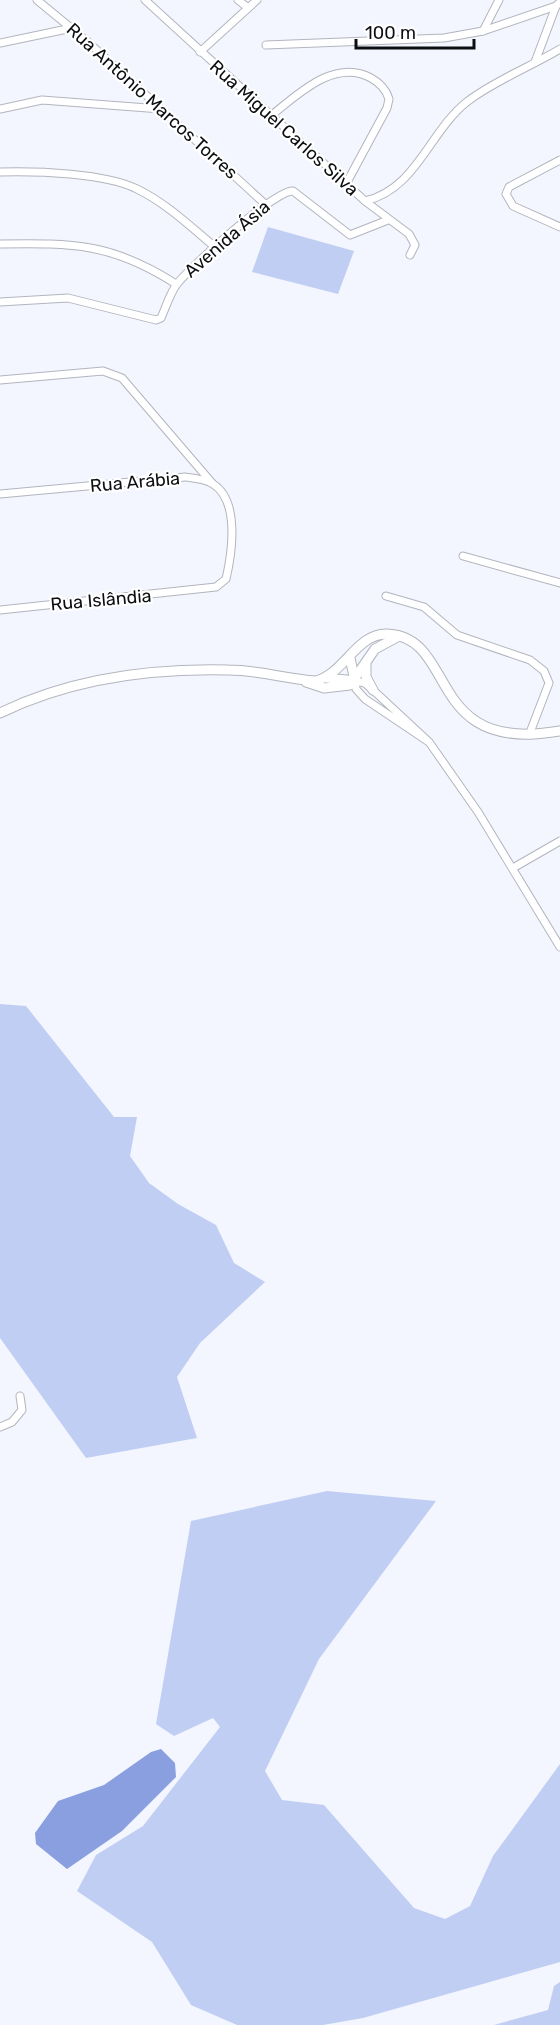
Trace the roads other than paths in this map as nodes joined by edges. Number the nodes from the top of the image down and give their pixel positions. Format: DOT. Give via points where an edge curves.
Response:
graph roads {
  1 [pos="37,0"];
  2 [pos="145,0"];
  3 [pos="238,0"];
  4 [pos="257,0"];
  5 [pos="499,0"];
  6 [pos="558,4"];
  7 [pos="247,7"];
  8 [pos="72,28"];
  9 [pos="483,31"];
  10 [pos="0,43"];
  11 [pos="266,45"];
  12 [pos="560,49"];
  13 [pos="200,52"];
  14 [pos="535,62"];
  15 [pos="0,109"];
  16 [pos="161,109"];
  17 [pos="272,115"];
  18 [pos="560,160"];
  19 [pos="0,172"];
  20 [pos="346,184"];
  21 [pos="365,201"];
  22 [pos="265,204"];
  23 [pos="388,220"];
  24 [pos="560,227"];
  25 [pos="0,244"];
  26 [pos="215,247"];
  27 [pos="410,255"];
  28 [pos="176,285"];
  29 [pos="0,302"];
  30 [pos="0,380"];
  31 [pos="214,485"];
  32 [pos="0,494"];
  33 [pos="463,556"];
  34 [pos="560,583"];
  35 [pos="386,596"];
  36 [pos="0,610"];
  37 [pos="399,636"];
  38 [pos="350,658"];
  39 [pos="366,664"];
  40 [pos="327,678"];
  41 [pos="302,680"];
  42 [pos="355,681"];
  43 [pos="373,690"];
  44 [pos="0,713"];
  45 [pos="560,730"];
  46 [pos="529,735"];
  47 [pos="429,742"];
  48 [pos="560,841"];
  49 [pos="513,868"];
  50 [pos="560,947"];
  51 [pos="20,1396"];
  52 [pos="0,1426"];
  1 -- 8 [label="street, Rua Antônio Marcos Torres"];
  2 -- 13 [label="street, Rua Miguel Carlos Silva"];
  3 -- 7 [label="street"];
  4 -- 7 [label="street"];
  5 -- 9 [label="street"];
  6 -- 9 [label="street"];
  6 -- 14 [label="street"];
  7 -- 13 [label="street"];
  8 -- 10 [label="street"];
  8 -- 16 [label="street, Rua Antônio Marcos Torres"];
  9 -- 11 [label="street" via="385,43"];
  12 -- 14 [label="street"];
  13 -- 17 [label="street, Rua Miguel Carlos Silva"];
  14 -- 21 [label="street" via="468,101 401,184"];
  15 -- 16 [label="street" via="42,100"];
  16 -- 22 [label="street, Rua Antônio Marcos Torres"];
  17 -- 20 [label="street, Rua Miguel Carlos Silva"];
  17 -- 20 [label="street" via="314,82 338,73 360,73 381,85 389,99 387,108"];
  18 -- 24 [label="street" via="509,187 506,194 513,206"];
  19 -- 26 [label="street" via="116,181 170,209"];
  20 -- 21 [label="street, Rua Miguel Carlos Silva"];
  21 -- 23 [label="street, Rua Miguel Carlos Silva"];
  22 -- 23 [label="street, Avenida Ásia" via="293,190 350,235"];
  22 -- 26 [label="street, Avenida Ásia"];
  23 -- 27 [label="street, Rua Miguel Carlos Silva" via="414,240"];
  25 -- 28 [label="street" via="62,243 106,249"];
  26 -- 28 [label="street, Avenida Ásia"];
  28 -- 29 [label="street, Avenida Ásia" via="161,318 156,320 68,298"];
  30 -- 31 [label="street" via="104,371 116,375"];
  31 -- 32 [label="street, Rua Arábia" via="185,477"];
  31 -- 36 [label="street, Rua Islândia" via="229,510 232,540 226,579 216,587"];
  33 -- 34 [label="street"];
  35 -- 46 [label="street" via="424,607 457,635 538,665 549,683"];
  37 -- 38 [label="main road" via="369,639"];
  37 -- 39 [label="main road" via="375,649"];
  37 -- 46 [label="main road" via="421,646 450,698 464,714 494,731"];
  38 -- 40 [label="main road"];
  38 -- 42 [label="main road"];
  39 -- 42 [label="main road"];
  39 -- 43 [label="main road" via="366,677"];
  40 -- 41 [label="main road"];
  40 -- 42 [label="main road"];
  41 -- 42 [label="main road" via="331,689 344,688"];
  41 -- 44 [label="main road" via="230,670 148,673 51,692"];
  42 -- 43 [label="street"];
  42 -- 47 [label="street" via="356,689 365,699"];
  43 -- 47 [label="street"];
  45 -- 46 [label="main road"];
  47 -- 49 [label="street"];
  48 -- 49 [label="street"];
  49 -- 50 [label="street"];
  51 -- 52 [label="street" via="22,1410 12,1422"];
}
